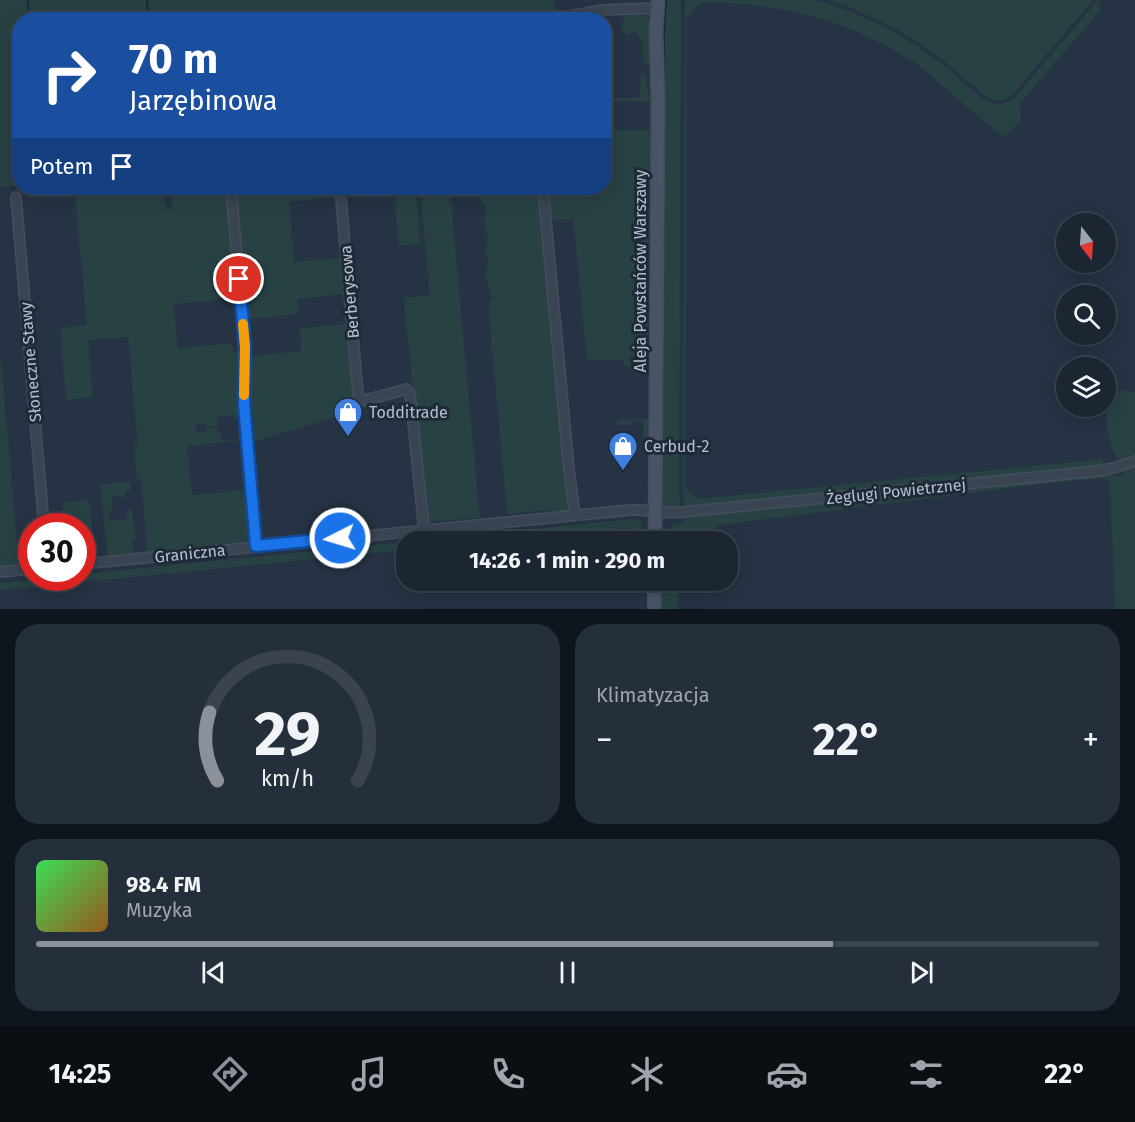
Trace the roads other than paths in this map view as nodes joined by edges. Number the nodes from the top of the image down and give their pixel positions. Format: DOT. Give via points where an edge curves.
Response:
graph roads {
  1 [pos="658,4"];
  2 [pos="591,12"];
  3 [pos="232,195"];
  4 [pos="341,195"];
  5 [pos="544,195"];
  6 [pos="16,197"];
  7 [pos="1135,461"];
  8 [pos="656,512"];
  9 [pos="43,513"];
  10 [pos="575,515"];
  11 [pos="424,530"];
  12 [pos="655,531"];
  13 [pos="256,546"];
  14 [pos="96,563"];
  15 [pos="18,570"];
  16 [pos="0,572"];
  17 [pos="654,591"];
  18 [pos="654,609"];
  1 -- 2 [label="street"];
  1 -- 8 [label="street, Aleja Powstańców Warszawy"];
  3 -- 13 [label="street"];
  4 -- 11 [label="street, Berberysowa" via="359,397 365,400 406,389 410,394"];
  5 -- 10 [label="street"];
  6 -- 9 [label="street, Słoneczne Stawy"];
  7 -- 8 [label="street, Żeglugi Powietrznej" via="1098,471"];
  8 -- 10 [label="street, Graniczna"];
  8 -- 12 [label="street, Aleja Powstańców Warszawy"];
  10 -- 11 [label="street, Graniczna"];
  11 -- 13 [label="street, Graniczna"];
  13 -- 14 [label="street, Graniczna"];
  15 -- 16 [label="street"];
  17 -- 18 [label="street"];
}
